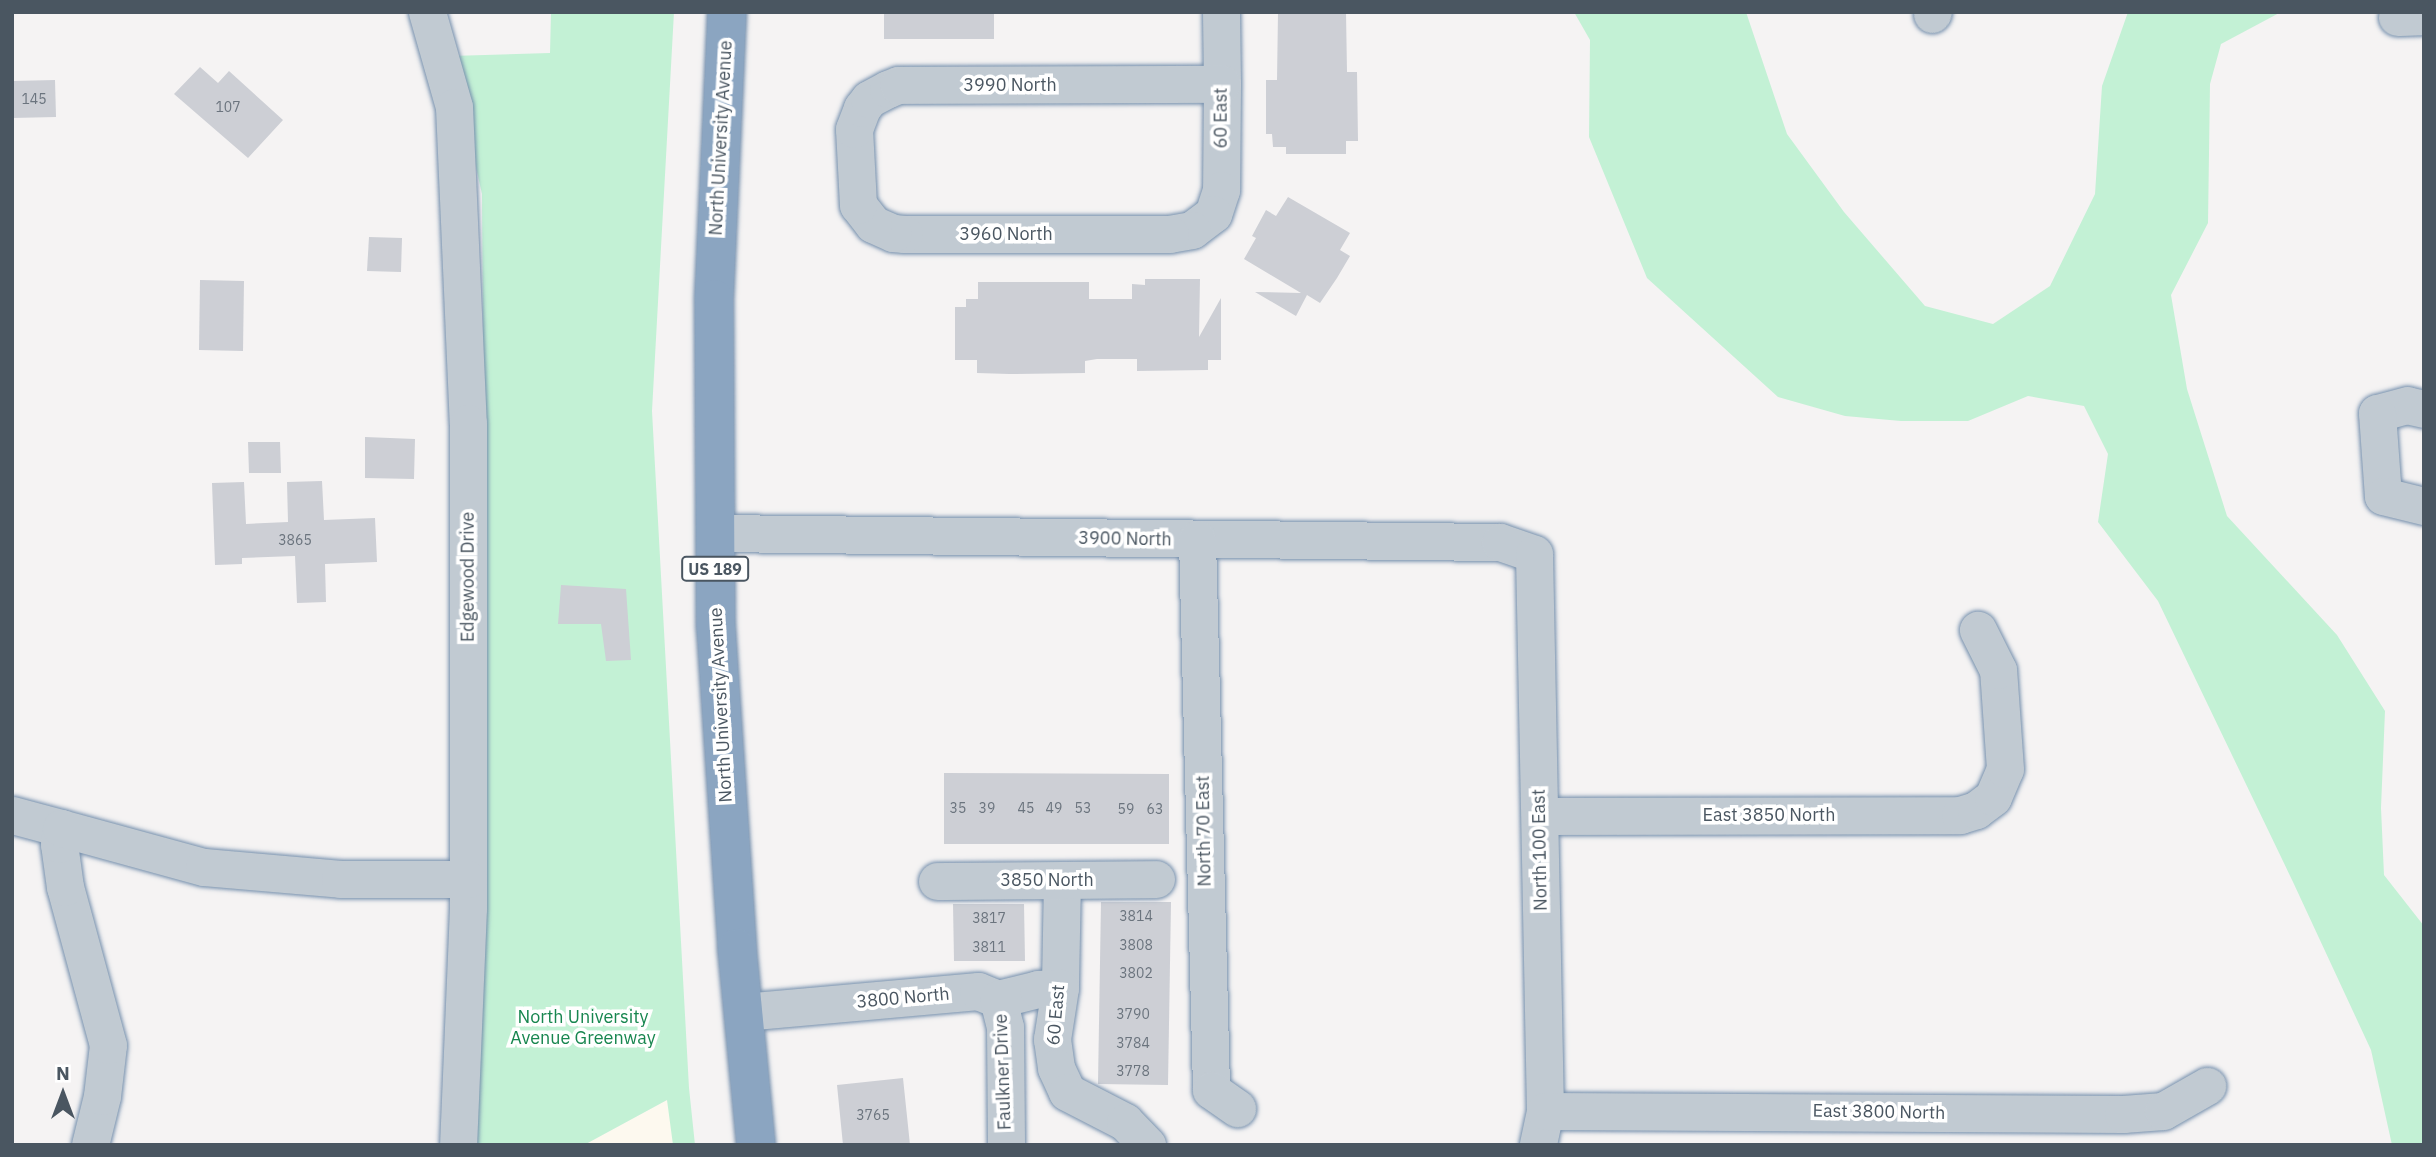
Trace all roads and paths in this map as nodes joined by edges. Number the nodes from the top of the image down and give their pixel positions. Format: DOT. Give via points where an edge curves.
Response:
graph roads {
  1 [pos="427,12"];
  2 [pos="727,12"];
  3 [pos="1221,12"];
  4 [pos="1222,84"];
  5 [pos="854,161"];
  6 [pos="1208,220"];
  7 [pos="2424,410"];
  8 [pos="2424,506"];
  9 [pos="715,533"];
  10 [pos="1197,539"];
  11 [pos="1534,554"];
  12 [pos="1978,630"];
  13 [pos="12,815"];
  14 [pos="1540,816"];
  15 [pos="61,828"];
  16 [pos="468,879"];
  17 [pos="1156,879"];
  18 [pos="1062,880"];
  19 [pos="937,881"];
  20 [pos="1060,988"];
  21 [pos="998,999"];
  22 [pos="743,1012"];
  23 [pos="2207,1086"];
  24 [pos="1237,1108"];
  25 [pos="1541,1128"];
  26 [pos="90,1145"];
  27 [pos="458,1145"];
  28 [pos="756,1145"];
  29 [pos="1006,1145"];
  30 [pos="1147,1145"];
  1 -- 16 [label="street, Edgewood Drive" via="454,107 460,216 468,423"];
  2 -- 9 [label="highway, North University Avenue / US 189" via="714,299"];
  3 -- 4 [label="street, 60 East"];
  4 -- 5 [label="street, 3990 North" via="898,85 877,93 862,108 854,129"];
  4 -- 6 [label="street, 60 East" via="1221,190"];
  5 -- 6 [label="street, 3960 North" via="855,190 864,216 894,233 1170,234 1192,230"];
  7 -- 8 [label="street" via="2407,405 2377,413 2383,496"];
  9 -- 10 [label="street, 3900 North"];
  9 -- 22 [label="highway, North University Avenue / US 189" via="723,760"];
  10 -- 11 [label="street, 3900 North" via="1500,542"];
  10 -- 24 [label="street, North 70 East" via="1211,1090"];
  11 -- 14 [label="street, North 100 East"];
  12 -- 14 [label="street, East 3850 North" via="1998,670 2005,769 1993,797 1976,810 1960,815"];
  13 -- 15 [label="street"];
  14 -- 25 [label="street, North 100 East"];
  15 -- 16 [label="street" via="204,867 340,879"];
  15 -- 26 [label="street" via="65,887 108,1045"];
  16 -- 27 [label="street, Edgewood Drive"];
  17 -- 18 [label="street, 3850 North"];
  18 -- 19 [label="street, 3850 North"];
  18 -- 20 [label="street, 60 East"];
  20 -- 21 [label="street, 3800 North"];
  20 -- 30 [label="street, 60 East" via="1052,1053 1061,1082 1079,1100 1125,1122"];
  21 -- 22 [label="street, 3800 North" via="978,991"];
  21 -- 29 [label="street, Faulkner Drive" via="1005,1027"];
  22 -- 28 [label="highway, North University Avenue / US 189"];
  23 -- 25 [label="street, East 3800 North" via="2163,1111 2123,1114"];
}
